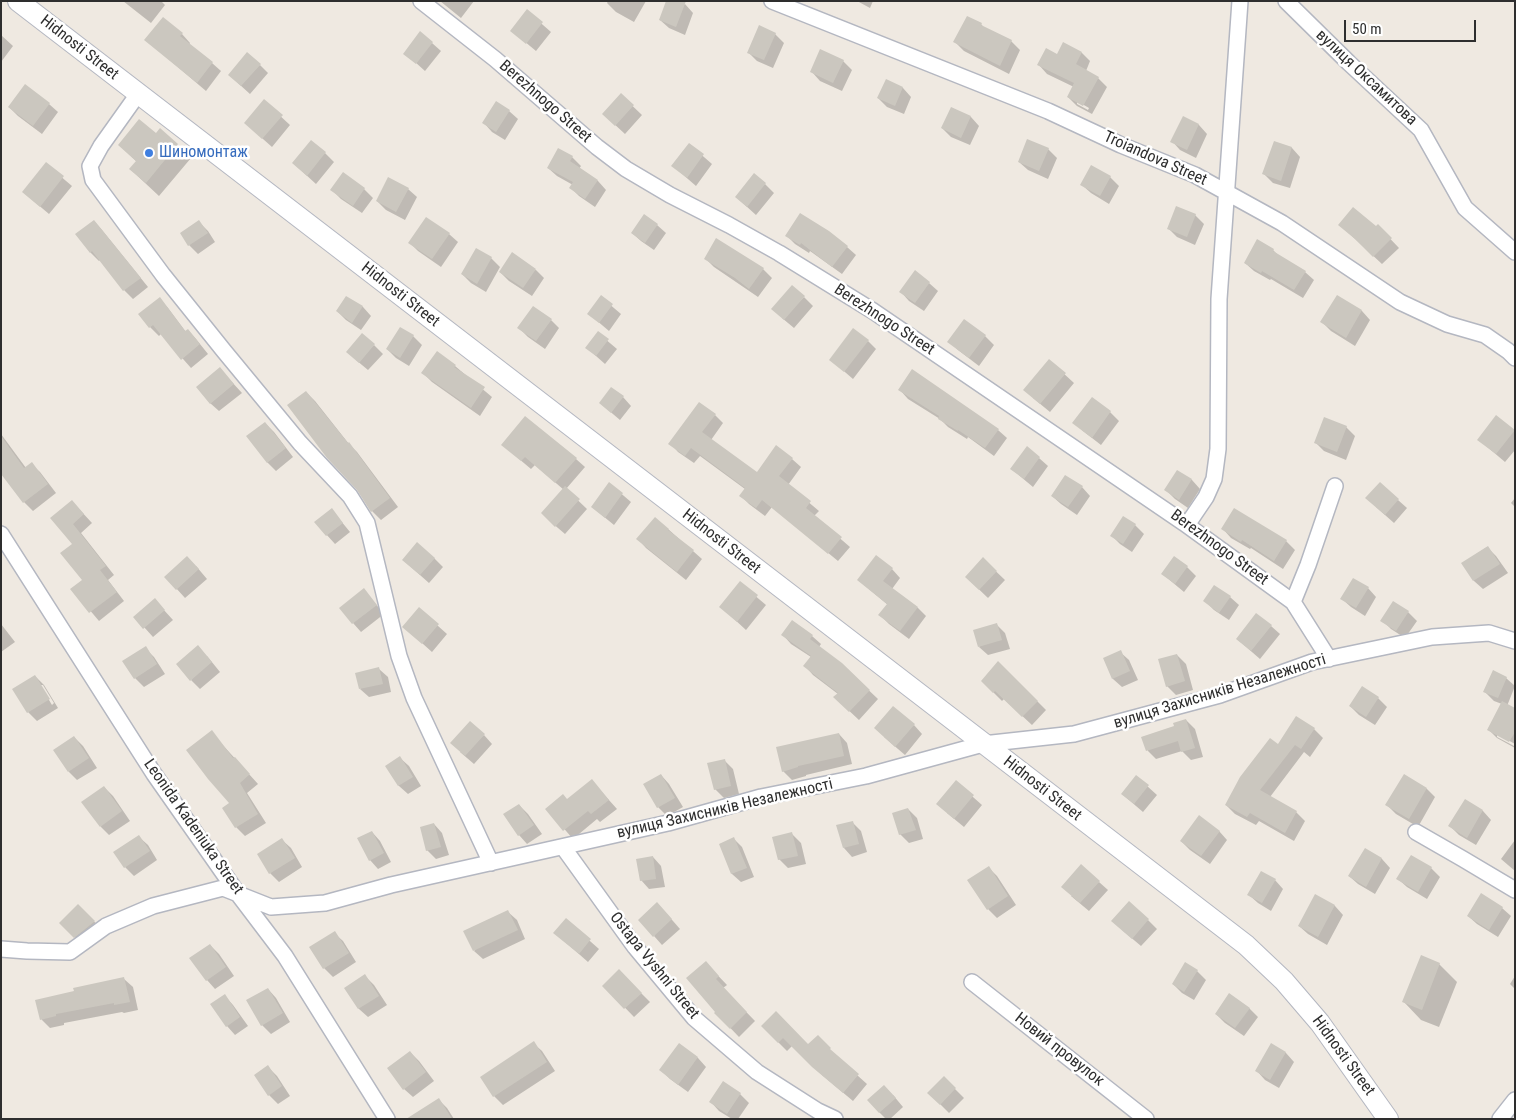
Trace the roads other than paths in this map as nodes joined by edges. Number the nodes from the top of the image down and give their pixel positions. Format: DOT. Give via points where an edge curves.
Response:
graph roads {
  1 [pos="18,1"];
  2 [pos="421,1"];
  3 [pos="772,1"];
  4 [pos="1240,1"];
  5 [pos="1286,1"];
  6 [pos="138,94"];
  7 [pos="1226,192"];
  8 [pos="1515,252"];
  9 [pos="1515,358"];
  10 [pos="1335,486"];
  11 [pos="1187,525"];
  12 [pos="1,534"];
  13 [pos="1293,602"];
  14 [pos="1515,641"];
  15 [pos="1329,658"];
  16 [pos="984,744"];
  17 [pos="1416,832"];
  18 [pos="563,846"];
  19 [pos="491,863"];
  20 [pos="1515,890"];
  21 [pos="238,894"];
  22 [pos="2,948"];
  23 [pos="972,982"];
  24 [pos="1515,1100"];
  25 [pos="387,1119"];
  26 [pos="835,1119"];
  27 [pos="1146,1119"];
  28 [pos="1388,1119"];
  29 [pos="1500,1119"];
  1 -- 6 [label="street, Hidnosti Street"];
  2 -- 11 [label="street, Berezhnogo Street" via="626,169 779,253 873,311"];
  3 -- 7 [label="street, Troiandova Street" via="1048,111 1120,146 1195,175"];
  4 -- 7 [label="street"];
  5 -- 8 [label="street, вулиця Оксамитова" via="1421,130 1465,208"];
  6 -- 16 [label="street, Hidnosti Street"];
  6 -- 19 [label="street" via="90,166 92,180 163,275 300,443 350,496 367,523 399,656 414,698"];
  7 -- 9 [label="street, Troiandova Street" via="1282,223 1400,302 1448,324 1485,335"];
  7 -- 11 [label="street" via="1219,299 1218,449 1214,479"];
  10 -- 13 [label="street"];
  11 -- 13 [label="street, Berezhnogo Street"];
  12 -- 21 [label="street, Leonida Kadeniuka Street" via="154,774"];
  13 -- 15 [label="street, Berezhnogo Street"];
  14 -- 15 [label="street, вулиця Захисників Незалежності" via="1489,633 1432,637"];
  15 -- 16 [label="street, вулиця Захисників Незалежності" via="1220,695 1074,734"];
  16 -- 18 [label="street, вулиця Захисників Незалежності" via="866,776 761,797 668,823"];
  16 -- 28 [label="street, Hidnosti Street" via="1246,946 1284,981 1320,1023"];
  17 -- 20 [label="street"];
  18 -- 19 [label="street, вулиця Захисників Незалежності"];
  18 -- 26 [label="street, Ostapa Vyshni Street" via="635,947 694,1018 757,1072"];
  19 -- 21 [label="street, вулиця Захисників Незалежності" via="325,903 270,907"];
  21 -- 22 [label="street, вулиця Захисників Незалежності" via="222,888 153,906 106,926 70,952"];
  21 -- 25 [label="street, Leonida Kadeniuka Street" via="285,956"];
  23 -- 27 [label="street, Новий провулок"];
  24 -- 29 [label="street"];
}
